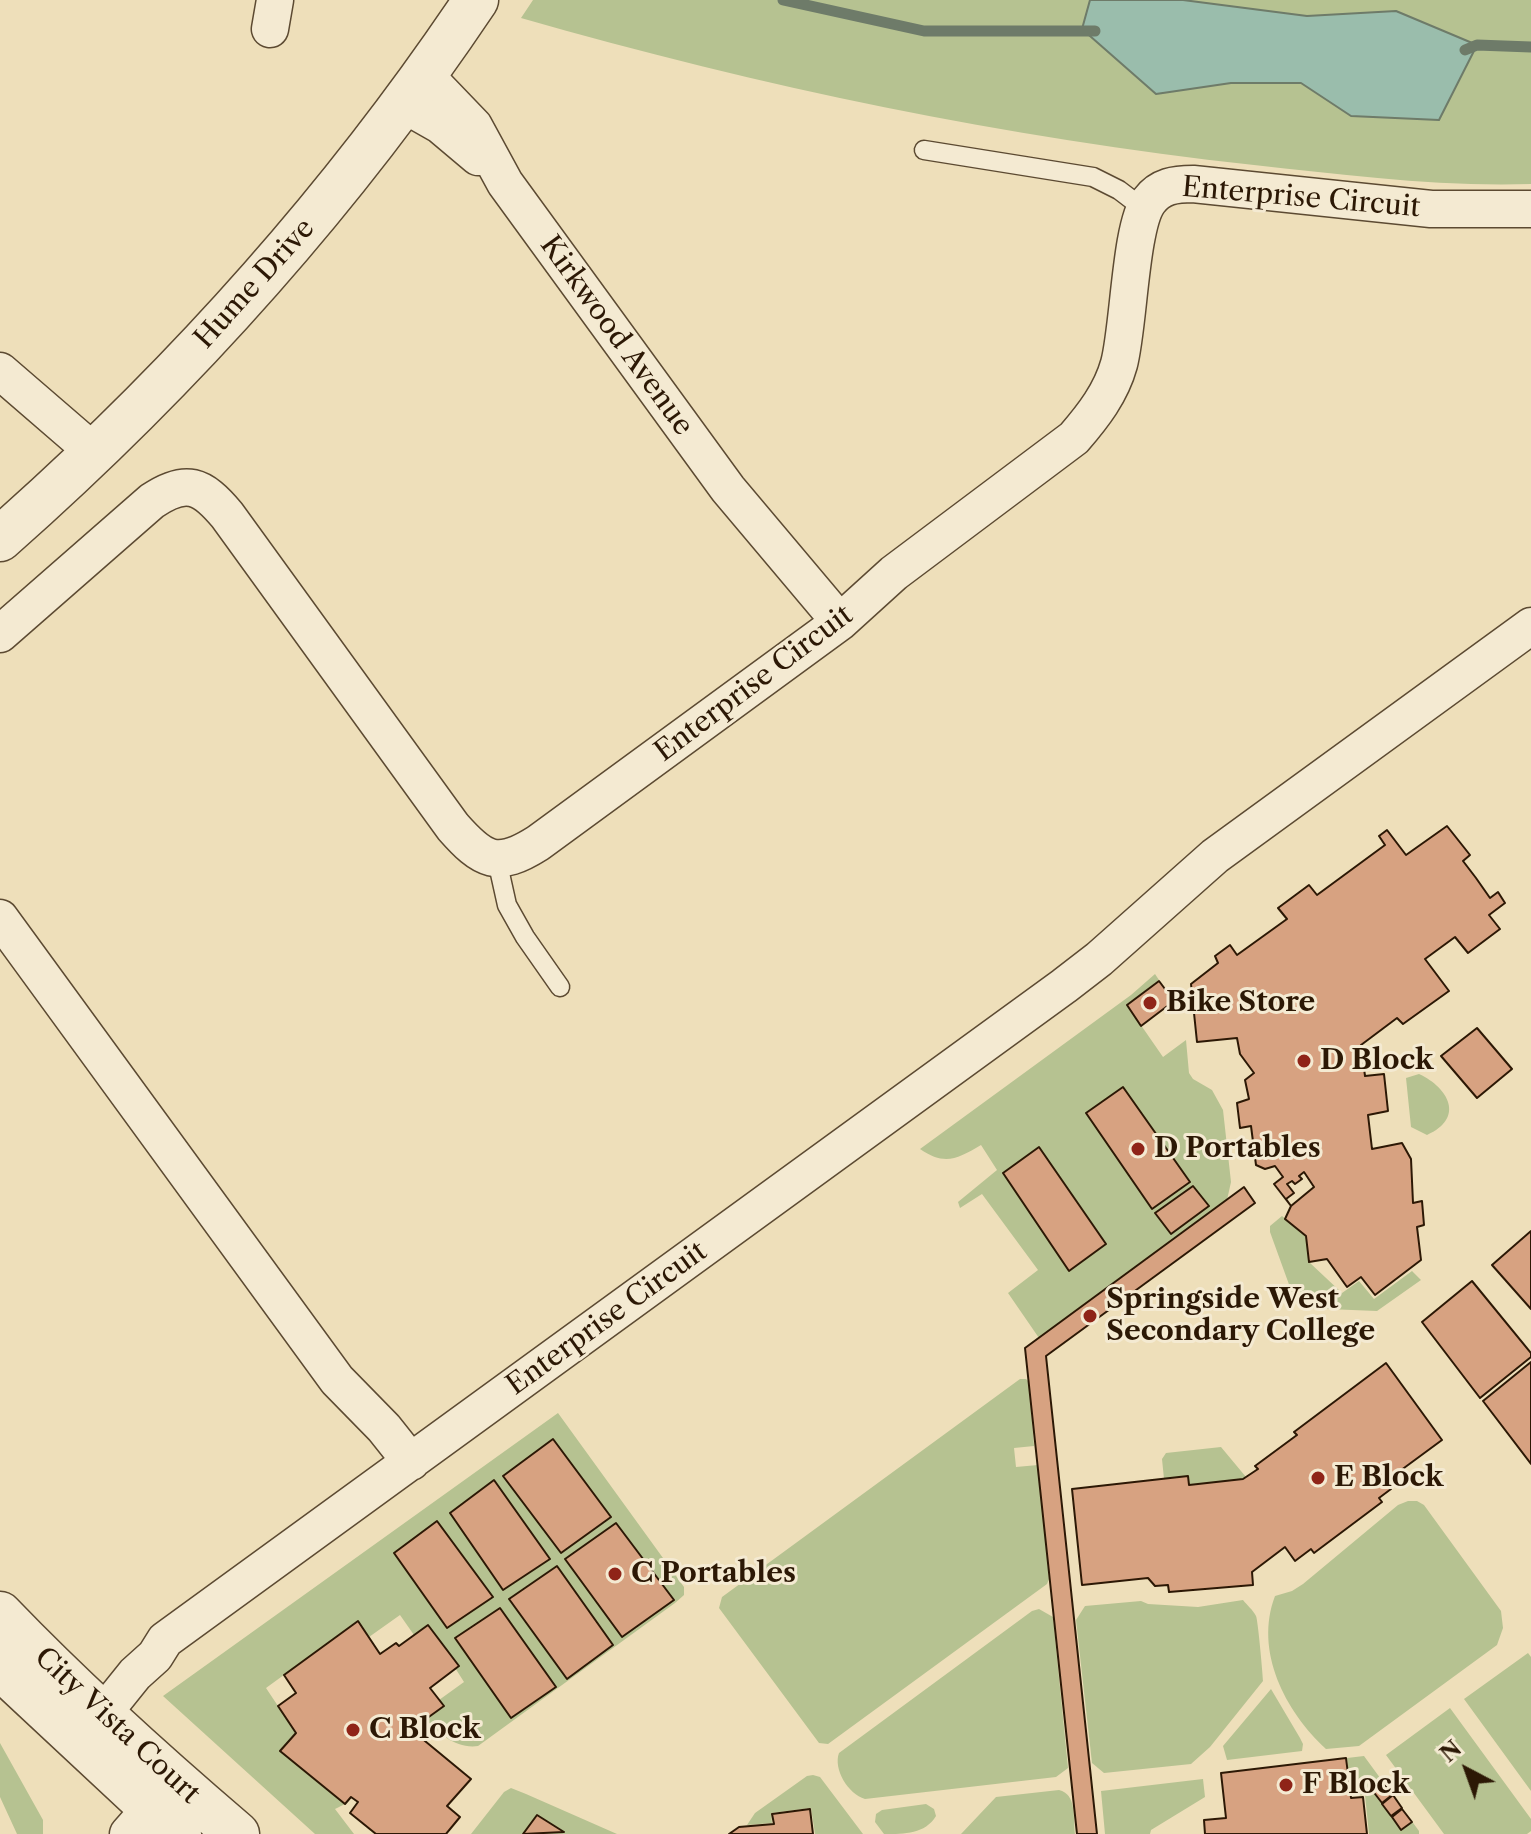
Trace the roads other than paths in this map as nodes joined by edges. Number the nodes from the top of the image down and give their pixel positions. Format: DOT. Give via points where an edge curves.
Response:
graph roads {
  1 [pos="476,0"];
  2 [pos="414,90"];
  3 [pos="924,150"];
  4 [pos="1144,209"];
  5 [pos="1531,209"];
  6 [pos="0,371"];
  7 [pos="0,394"];
  8 [pos="85,462"];
  9 [pos="0,539"];
  10 [pos="1531,626"];
  11 [pos="830,630"];
  12 [pos="0,634"];
  13 [pos="497,860"];
  14 [pos="0,918"];
  15 [pos="560,987"];
  16 [pos="401,1469"];
  17 [pos="0,1614"];
  18 [pos="0,1667"];
  19 [pos="93,1706"];
  20 [pos="162,1821"];
  21 [pos="237,1834"];
  1 -- 2 [label="street, Hume Drive"];
  2 -- 8 [label="street, Hume Drive" via="276,262"];
  2 -- 11 [label="street, Kirkwood Avenue" via="440,125 505,183"];
  3 -- 4 [label="lane" via="1093,177"];
  4 -- 5 [label="street, Enterprise Circuit" via="1166,187 1193,184 1431,209"];
  4 -- 11 [label="street, Enterprise Circuit" via="1118,366 1093,416 1074,438 894,573"];
  6 -- 8 [label="street"];
  7 -- 8 [label="street"];
  8 -- 9 [label="street, Hume Drive"];
  10 -- 16 [label="street, Enterprise Circuit" via="1215,856 1064,986"];
  11 -- 13 [label="street, Enterprise Circuit" via="538,843"];
  12 -- 13 [label="street" via="152,501 186,486 203,491 227,515 453,827 484,856"];
  13 -- 15 [label="lane" via="507,905"];
  14 -- 16 [label="street" via="337,1380 384,1428"];
  16 -- 19 [label="street, Enterprise Circuit" via="165,1640 147,1643 121,1661"];
  17 -- 19 [label="street, City Vista Court"];
  18 -- 20 [label="street, City Vista Court"];
  19 -- 20 [label="street, City Vista Court"];
  20 -- 21 [label="street, City Vista Court"];
}
